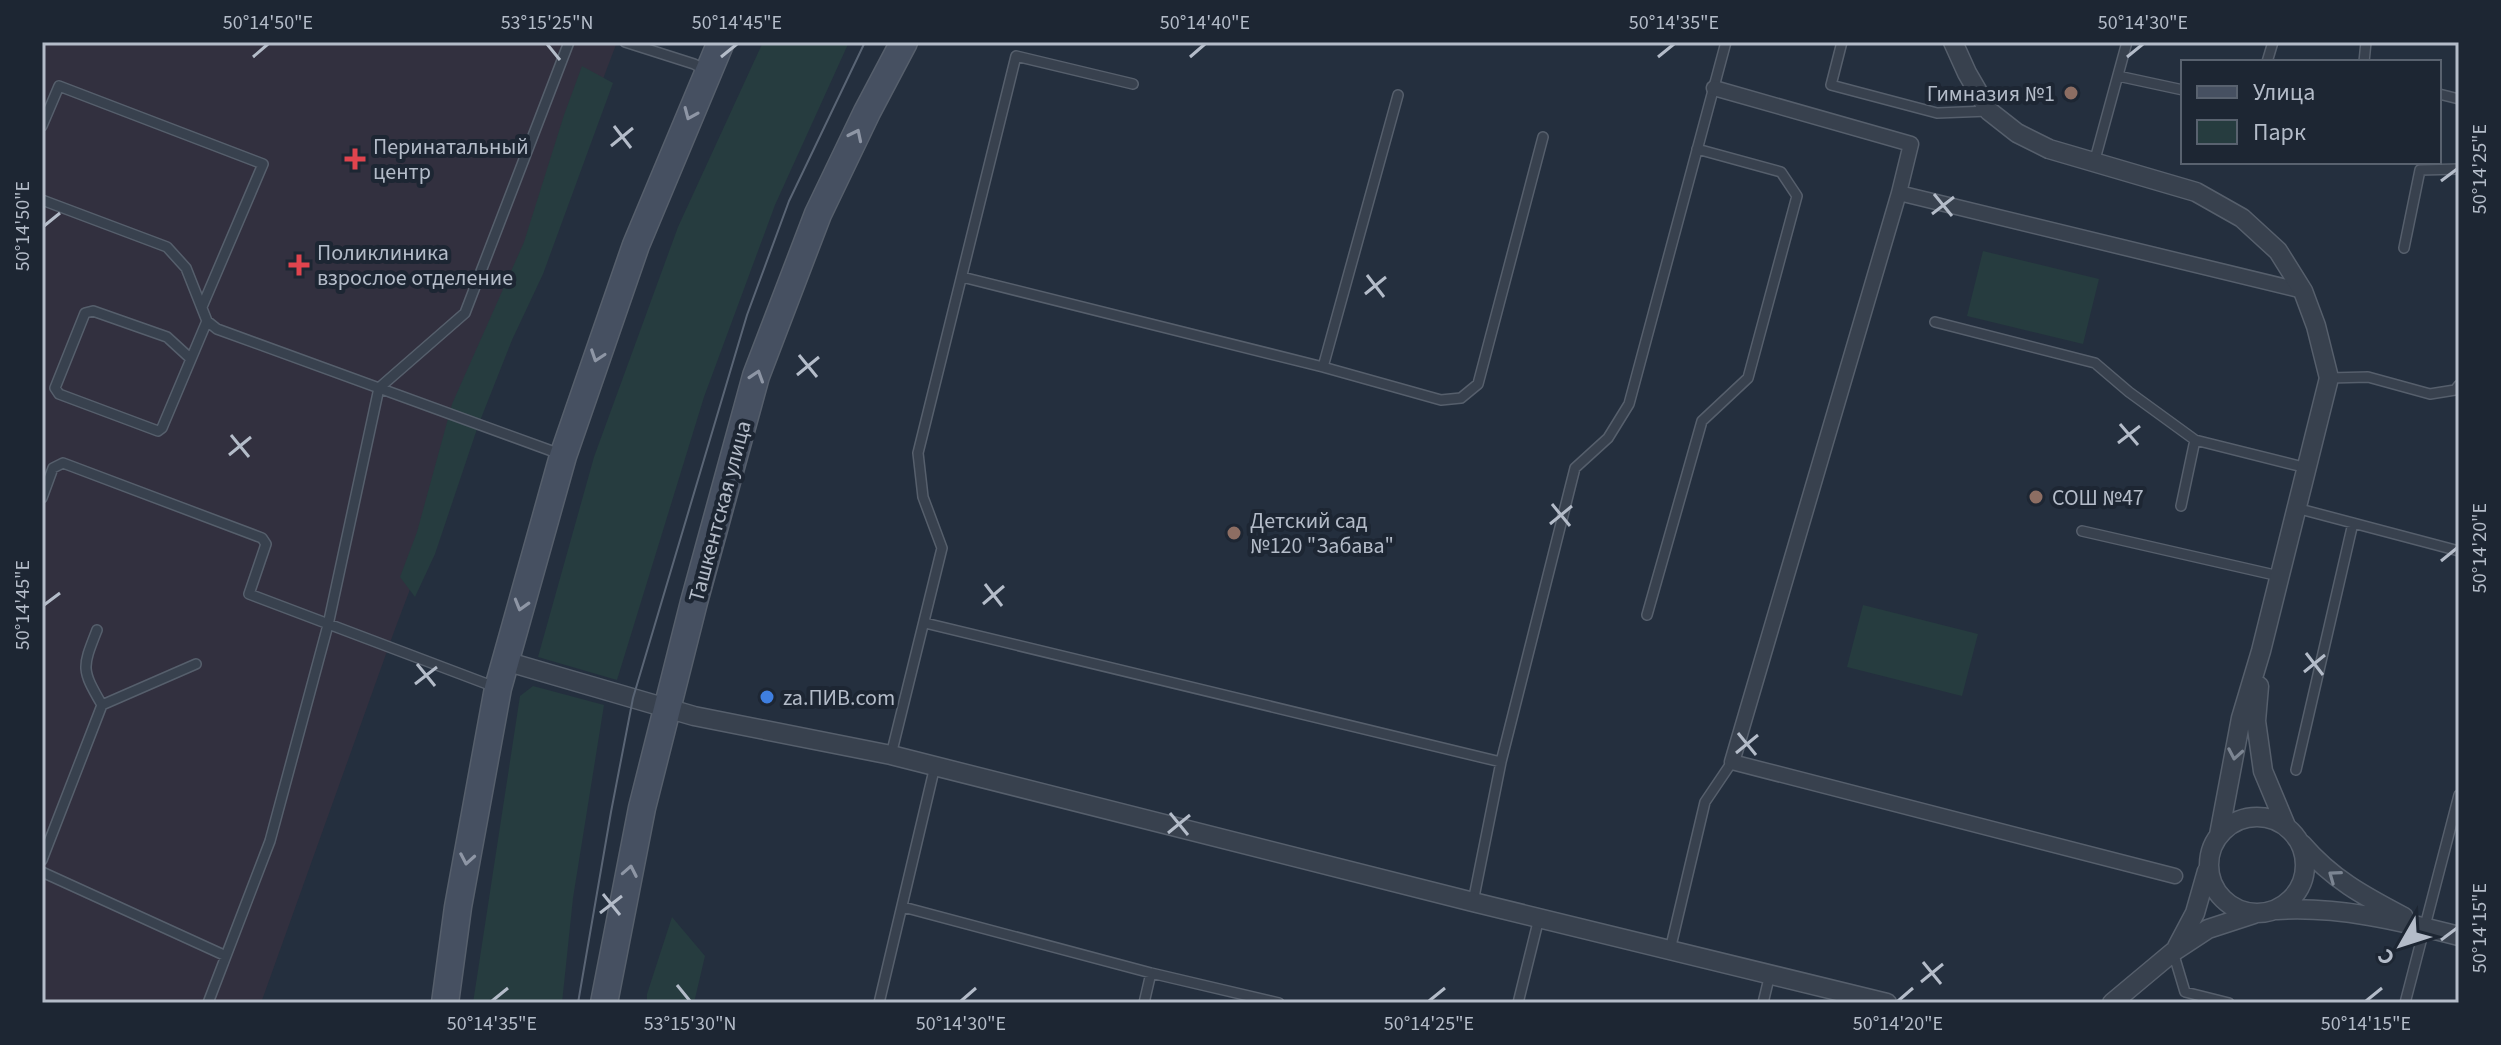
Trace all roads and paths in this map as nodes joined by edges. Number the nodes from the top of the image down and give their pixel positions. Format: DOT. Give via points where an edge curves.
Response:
graph roads {
  1 [pos="569,42"];
  2 [pos="625,42"];
  3 [pos="721,42"];
  4 [pos="904,42"];
  5 [pos="1726,42"];
  6 [pos="1842,42"];
  7 [pos="1953,42"];
  8 [pos="2127,42"];
  9 [pos="708,72"];
  10 [pos="2118,76"];
  11 [pos="1133,84"];
  12 [pos="1714,88"];
  13 [pos="2181,90"];
  14 [pos="1398,95"];
  15 [pos="1989,111"];
  16 [pos="42,126"];
  17 [pos="1543,137"];
  18 [pos="1697,149"];
  19 [pos="2094,163"];
  20 [pos="2459,169"];
  21 [pos="1899,193"];
  22 [pos="42,200"];
  23 [pos="2404,248"];
  24 [pos="962,277"];
  25 [pos="2303,291"];
  26 [pos="202,307"];
  27 [pos="207,321"];
  28 [pos="1935,322"];
  29 [pos="191,359"];
  30 [pos="1323,367"];
  31 [pos="2329,378"];
  32 [pos="2459,385"];
  33 [pos="379,388"];
  34 [pos="2195,440"];
  35 [pos="563,456"];
  36 [pos="2307,468"];
  37 [pos="42,498"];
  38 [pos="2181,506"];
  39 [pos="2296,508"];
  40 [pos="2353,523"];
  41 [pos="2082,531"];
  42 [pos="2459,551"];
  43 [pos="2279,576"];
  44 [pos="1647,615"];
  45 [pos="925,623"];
  46 [pos="328,625"];
  47 [pos="97,630"];
  48 [pos="2261,651"];
  49 [pos="505,661"];
  50 [pos="196,664"];
  51 [pos="498,688"];
  52 [pos="102,705"];
  53 [pos="667,708"];
  54 [pos="891,755"];
  55 [pos="1501,762"];
  56 [pos="1732,762"];
  57 [pos="935,766"];
  58 [pos="2296,770"];
  59 [pos="2459,795"];
  60 [pos="2286,826"];
  61 [pos="2219,835"];
  62 [pos="2301,843"];
  63 [pos="42,860"];
  64 [pos="2208,863"];
  65 [pos="42,872"];
  66 [pos="2175,876"];
  67 [pos="1473,902"];
  68 [pos="903,907"];
  69 [pos="2277,910"];
  70 [pos="2255,913"];
  71 [pos="1539,918"];
  72 [pos="2424,927"];
  73 [pos="2459,936"];
  74 [pos="1670,950"];
  75 [pos="2173,952"];
  76 [pos="226,956"];
  77 [pos="1151,973"];
  78 [pos="1770,974"];
  79 [pos="208,1003"];
  80 [pos="445,1003"];
  81 [pos="604,1003"];
  82 [pos="879,1003"];
  83 [pos="1144,1003"];
  84 [pos="1279,1003"];
  85 [pos="1518,1003"];
  86 [pos="1763,1003"];
  87 [pos="1887,1003"];
  88 [pos="2112,1003"];
  89 [pos="2229,1003"];
  90 [pos="2405,1003"];
  1 -- 33 [label="lane" via="465,313"];
  2 -- 9 [label="lane"];
  3 -- 9 [label="main road"];
  53 -- 4 [label="main road, Ташкентская улица, one-way" via="756,376 818,214"];
  5 -- 12 [label="lane"];
  6 -- 15 [label="lane" via="1831,85 1937,113"];
  7 -- 15 [label="street"];
  8 -- 10 [label="lane"];
  9 -- 35 [label="main road, one-way" via="636,245"];
  10 -- 13 [label="lane"];
  10 -- 19 [label="lane"];
  11 -- 24 [label="lane" via="1016,56"];
  12 -- 18 [label="lane"];
  12 -- 21 [label="street" via="1911,144"];
  14 -- 30 [label="lane"];
  15 -- 19 [label="street" via="2049,149"];
  16 -- 26 [label="lane" via="59,86 263,164"];
  17 -- 30 [label="lane" via="1478,384 1461,398 1441,400"];
  18 -- 44 [label="lane" via="1781,172 1797,196 1748,378 1702,421"];
  18 -- 55 [label="lane" via="1629,404 1608,438 1575,468"];
  19 -- 25 [label="street" via="2196,192 2242,218 2278,251"];
  20 -- 23 [label="lane" via="2420,170"];
  21 -- 25 [label="street"];
  21 -- 56 [label="street"];
  22 -- 26 [label="lane" via="167,247 186,268"];
  24 -- 30 [label="lane"];
  24 -- 45 [label="lane" via="918,453 923,497 942,548"];
  25 -- 31 [label="street"];
  26 -- 27 [label="lane"];
  27 -- 29 [label="lane"];
  27 -- 33 [label="lane" via="239,338"];
  28 -- 34 [label="lane" via="2095,363"];
  29 -- 29 [label="lane" via="158,431 55,388 85,313 93,311 167,337"];
  31 -- 32 [label="lane" via="2368,377 2430,394"];
  31 -- 36 [label="street"];
  33 -- 35 [label="lane"];
  33 -- 46 [label="lane"];
  34 -- 36 [label="lane"];
  34 -- 38 [label="lane"];
  35 -- 49 [label="main road, one-way"];
  36 -- 39 [label="street"];
  37 -- 46 [label="lane" via="53,468 63,463 262,538 266,544 249,594"];
  39 -- 40 [label="lane"];
  39 -- 43 [label="street"];
  40 -- 42 [label="lane"];
  40 -- 58 [label="lane"];
  41 -- 43 [label="lane"];
  43 -- 48 [label="street"];
  45 -- 54 [label="lane"];
  45 -- 55 [label="lane"];
  46 -- 51 [label="lane"];
  46 -- 76 [label="lane" via="270,841"];
  47 -- 52 [label="lane" via="84,664"];
  48 -- 60 [label="street" via="2256,721 2263,771"];
  48 -- 61 [label="street, one-way" via="2241,718"];
  49 -- 51 [label="main road"];
  49 -- 53 [label="street"];
  50 -- 52 [label="lane"];
  51 -- 80 [label="main road, one-way"];
  52 -- 63 [label="lane"];
  53 -- 54 [label="street"];
  81 -- 53 [label="main road, Ташкентская улица, one-way"];
  54 -- 57 [label="street"];
  55 -- 67 [label="lane"];
  56 -- 66 [label="street"];
  56 -- 74 [label="lane" via="1705,802"];
  57 -- 67 [label="street"];
  57 -- 68 [label="lane"];
  59 -- 72 [label="lane"];
  60 -- 61 [label="street" via="2273,818 2243,818"];
  60 -- 62 [label="street"];
  61 -- 64 [label="street"];
  62 -- 69 [label="street" via="2305,874 2300,888"];
  72 -- 62 [label="street, one-way" via="2359,894 2321,866"];
  64 -- 70 [label="street" via="2214,888 2225,901"];
  64 -- 75 [label="street" via="2195,913"];
  65 -- 76 [label="lane"];
  67 -- 71 [label="street"];
  68 -- 77 [label="lane"];
  68 -- 82 [label="lane"];
  69 -- 70 [label="street"];
  69 -- 72 [label="street" via="2307,908"];
  70 -- 75 [label="street" via="2208,929"];
  71 -- 74 [label="street"];
  71 -- 85 [label="lane"];
  72 -- 73 [label="street"];
  72 -- 90 [label="lane"];
  74 -- 78 [label="street"];
  75 -- 88 [label="street"];
  75 -- 89 [label="lane" via="2185,992"];
  76 -- 79 [label="lane"];
  77 -- 83 [label="lane"];
  77 -- 84 [label="lane"];
  78 -- 86 [label="lane"];
  78 -- 87 [label="street"];
}
